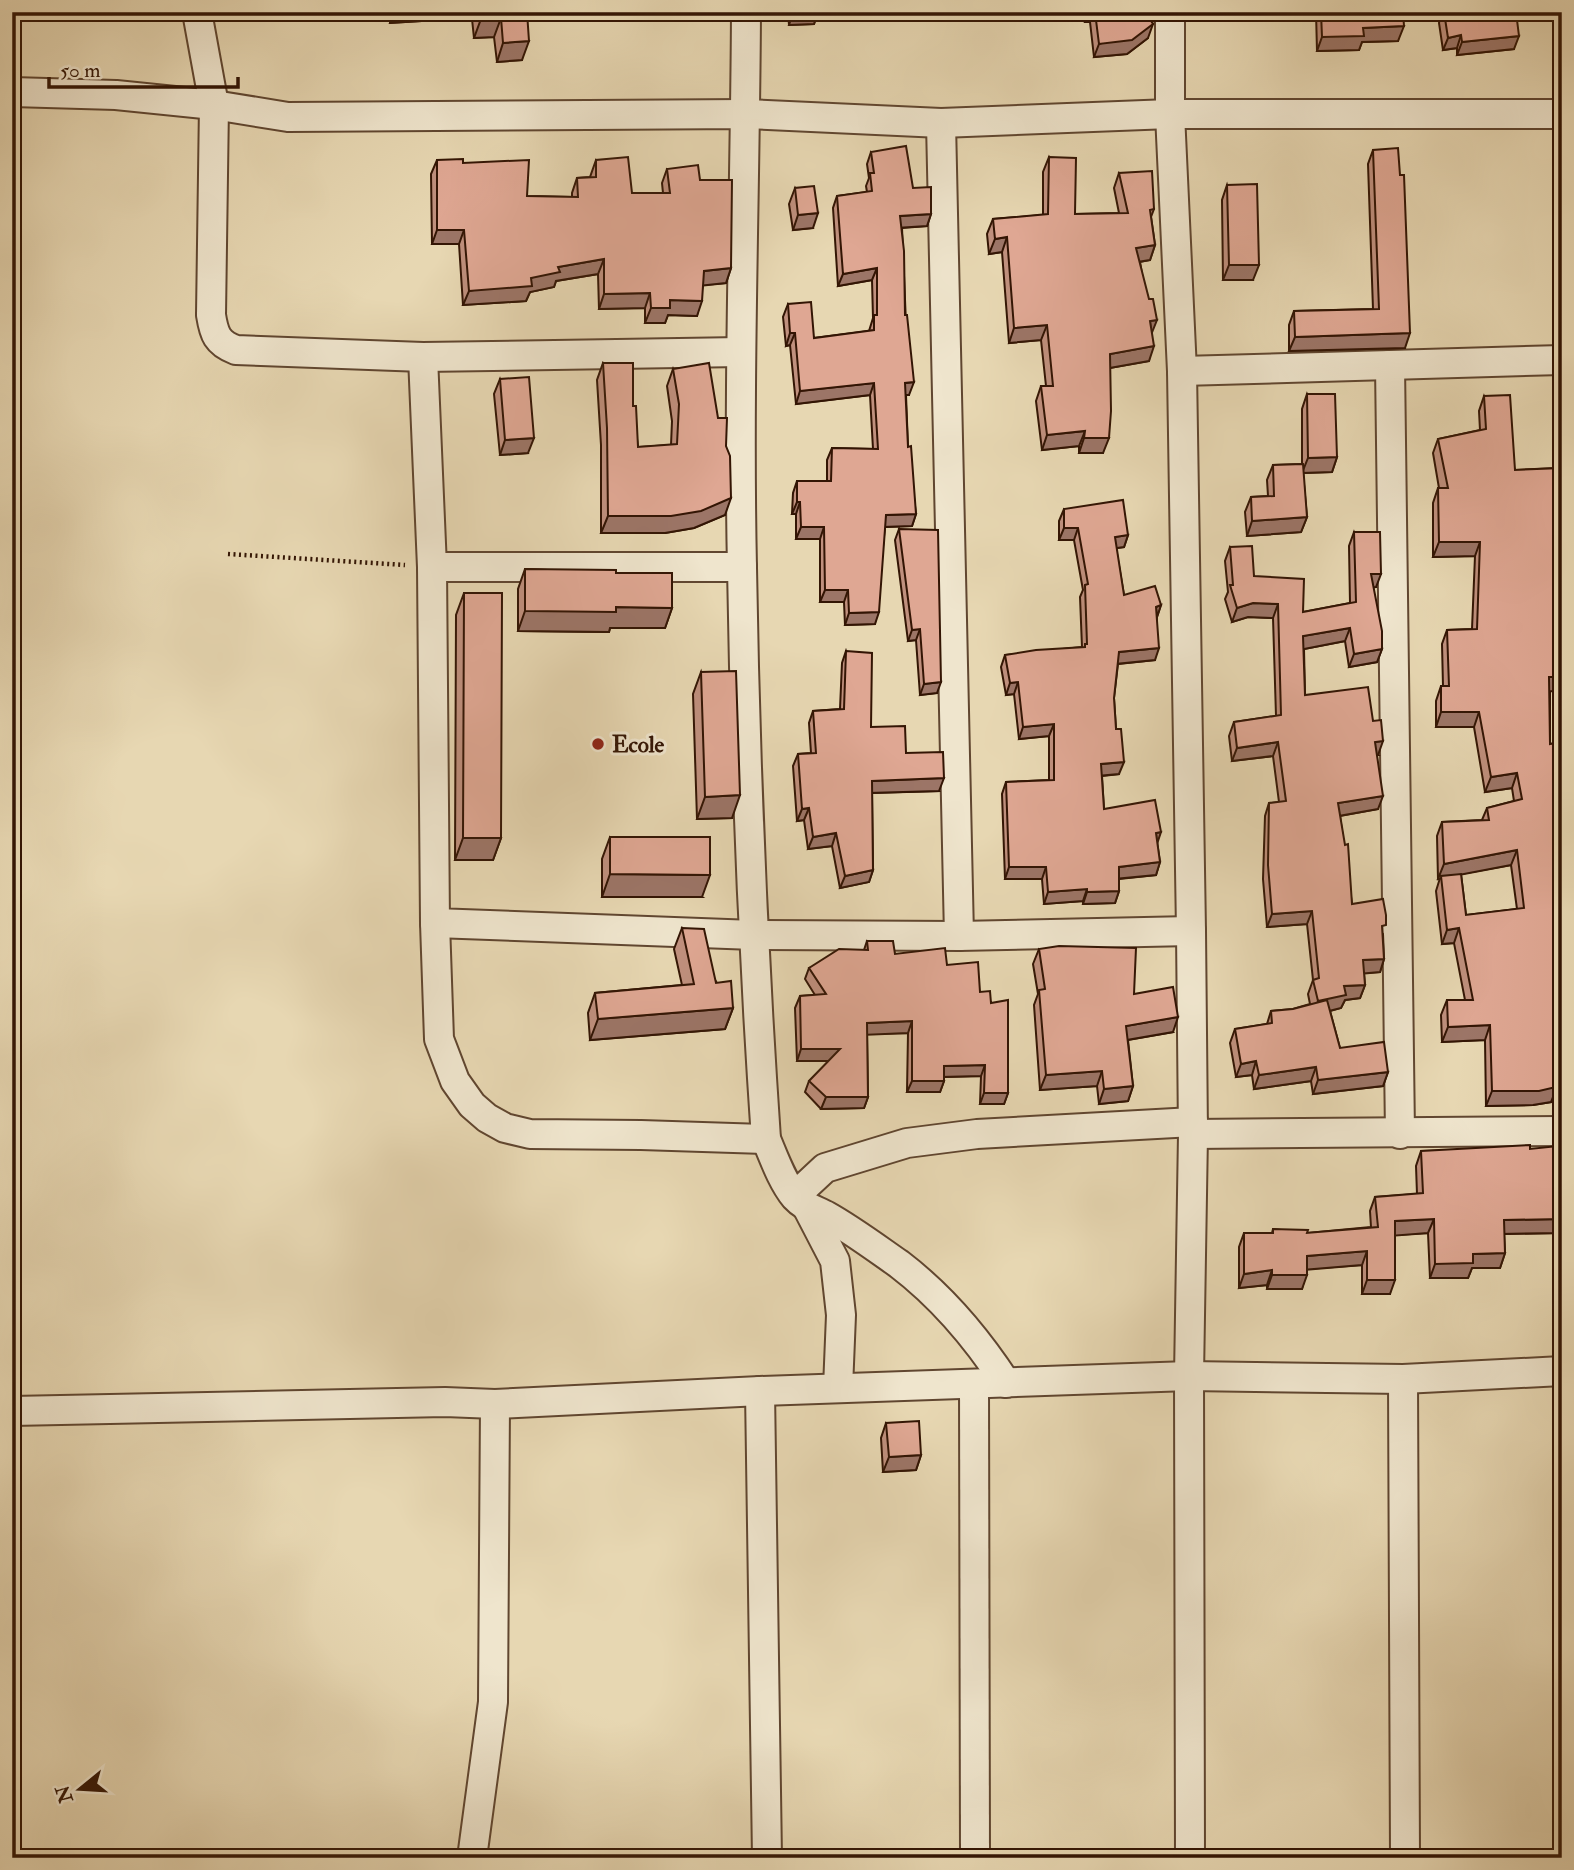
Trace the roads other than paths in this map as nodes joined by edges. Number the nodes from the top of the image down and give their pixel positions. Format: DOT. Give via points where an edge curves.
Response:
graph roads {
  1 [pos="197,12"];
  2 [pos="746,12"];
  3 [pos="1170,12"];
  4 [pos="12,92"];
  5 [pos="214,105"];
  6 [pos="746,114"];
  7 [pos="1170,114"];
  8 [pos="1562,114"];
  9 [pos="941,123"];
  10 [pos="741,352"];
  11 [pos="423,357"];
  12 [pos="1562,360"];
  13 [pos="1390,366"];
  14 [pos="1182,371"];
  15 [pos="432,567"];
  16 [pos="742,568"];
  17 [pos="435,923"];
  18 [pos="1191,931"];
  19 [pos="754,935"];
  20 [pos="959,936"];
  21 [pos="1193,1128"];
  22 [pos="1562,1132"];
  23 [pos="1400,1134"];
  24 [pos="766,1139"];
  25 [pos="801,1202"];
  26 [pos="1562,1371"];
  27 [pos="1189,1376"];
  28 [pos="1403,1379"];
  29 [pos="1006,1383"];
  30 [pos="974,1385"];
  31 [pos="838,1388"];
  32 [pos="760,1391"];
  33 [pos="495,1404"];
  34 [pos="12,1410"];
  35 [pos="472,1858"];
  36 [pos="767,1858"];
  37 [pos="975,1858"];
  38 [pos="1190,1858"];
  39 [pos="1405,1858"];
  1 -- 5 [label="street"];
  2 -- 6 [label="street"];
  3 -- 7 [label="street"];
  4 -- 5 [label="street"];
  5 -- 6 [label="street" via="288,117"];
  5 -- 11 [label="street" via="211,316 219,342 236,350"];
  6 -- 9 [label="street"];
  6 -- 10 [label="street"];
  7 -- 8 [label="street"];
  7 -- 9 [label="street"];
  7 -- 14 [label="street"];
  9 -- 20 [label="street"];
  10 -- 11 [label="street"];
  10 -- 16 [label="street"];
  11 -- 15 [label="street"];
  12 -- 13 [label="street"];
  13 -- 14 [label="street"];
  13 -- 23 [label="street"];
  14 -- 18 [label="street"];
  15 -- 16 [label="street"];
  15 -- 17 [label="street"];
  16 -- 19 [label="street"];
  17 -- 19 [label="street"];
  17 -- 24 [label="street" via="439,1039 455,1081 487,1118 530,1134"];
  18 -- 20 [label="street"];
  18 -- 21 [label="street"];
  19 -- 20 [label="street"];
  19 -- 24 [label="street"];
  21 -- 23 [label="street"];
  21 -- 25 [label="street" via="977,1134 907,1143 825,1168"];
  21 -- 27 [label="street"];
  22 -- 23 [label="street"];
  24 -- 25 [label="street"];
  25 -- 29 [label="street" via="900,1265 964,1328"];
  25 -- 31 [label="street" via="835,1261 841,1315"];
  26 -- 28 [label="street"];
  27 -- 28 [label="street"];
  27 -- 29 [label="street"];
  27 -- 38 [label="street"];
  28 -- 39 [label="street"];
  29 -- 30 [label="street"];
  30 -- 31 [label="street"];
  30 -- 37 [label="street"];
  31 -- 32 [label="street"];
  32 -- 33 [label="street"];
  32 -- 36 [label="street"];
  33 -- 34 [label="street"];
  33 -- 35 [label="street" via="493,1702"];
}
